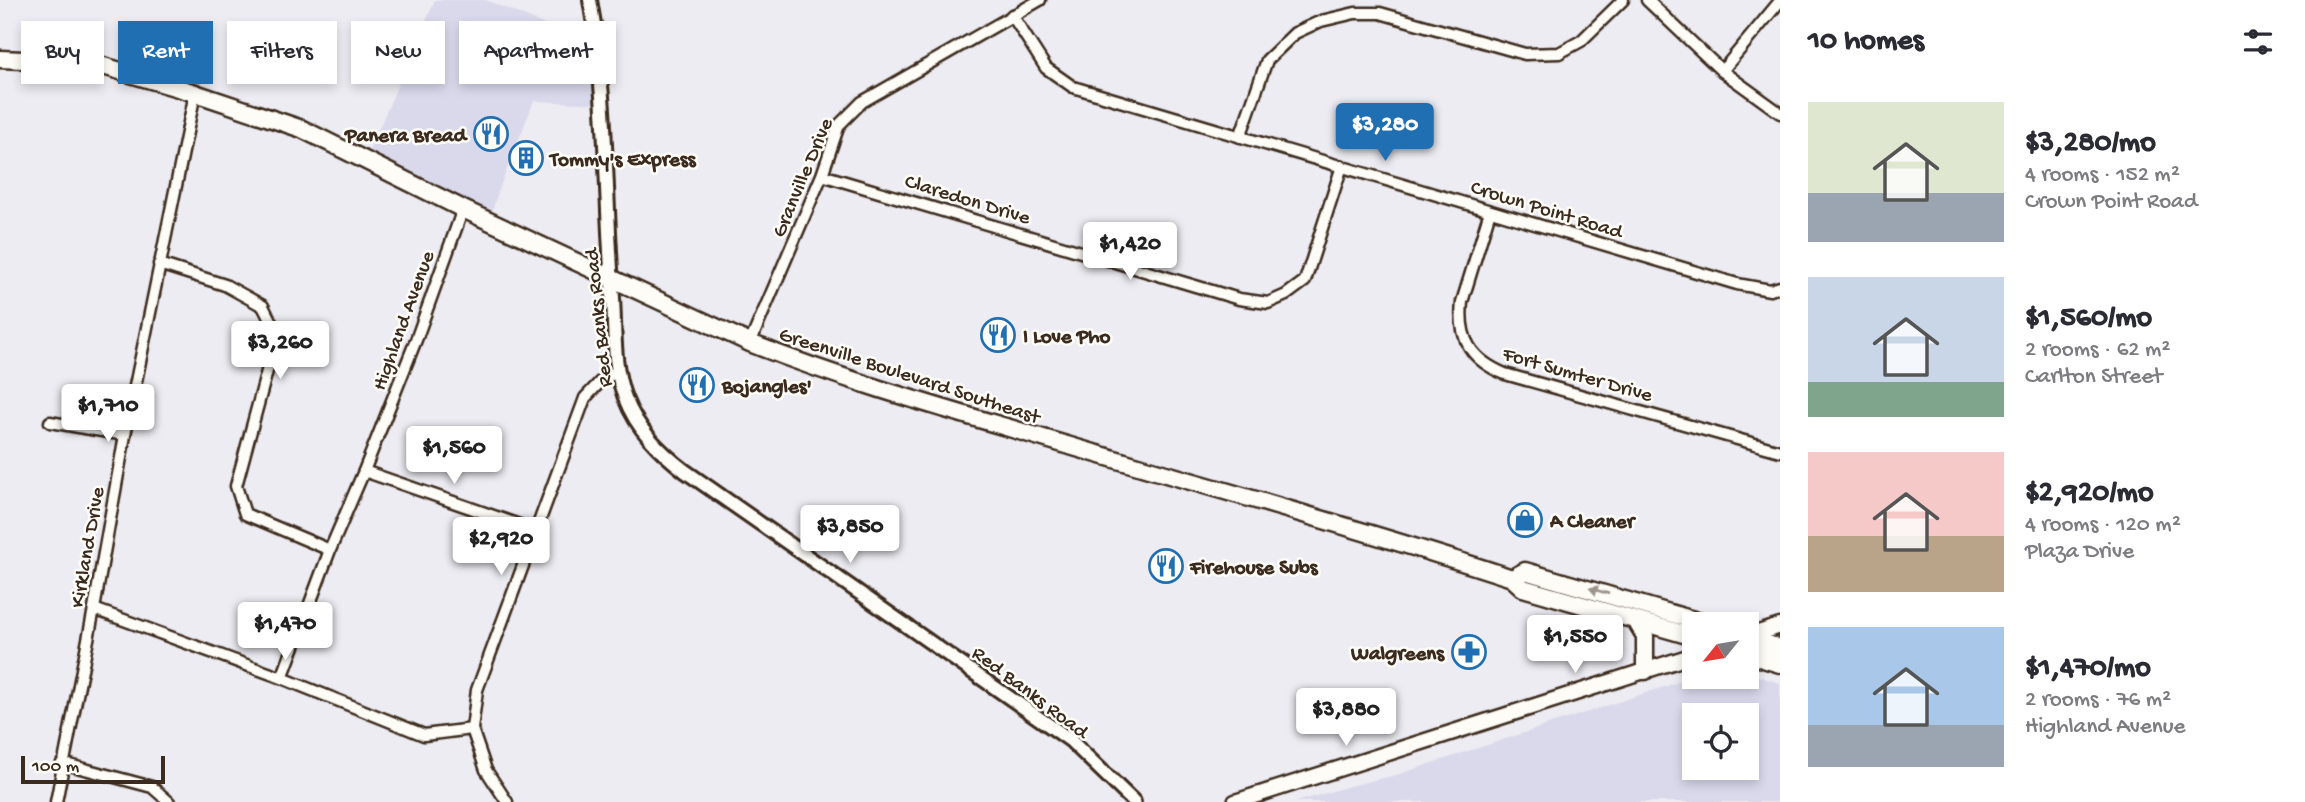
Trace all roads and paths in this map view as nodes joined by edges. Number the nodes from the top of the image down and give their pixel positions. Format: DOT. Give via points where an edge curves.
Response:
graph roads {
  1 [pos="590,0"];
  2 [pos="1040,0"];
  3 [pos="1623,0"];
  4 [pos="1647,0"];
  5 [pos="1780,1"];
  6 [pos="1013,15"];
  7 [pos="0,59"];
  8 [pos="1722,71"];
  9 [pos="195,93"];
  10 [pos="1780,113"];
  11 [pos="1240,137"];
  12 [pos="1342,166"];
  13 [pos="822,175"];
  14 [pos="463,209"];
  15 [pos="1490,211"];
  16 [pos="159,264"];
  17 [pos="610,277"];
  18 [pos="1780,286"];
  19 [pos="750,343"];
  20 [pos="617,371"];
  21 [pos="50,422"];
  22 [pos="125,435"];
  23 [pos="1780,451"];
  24 [pos="364,471"];
  25 [pos="534,530"];
  26 [pos="330,550"];
  27 [pos="1512,578"];
  28 [pos="94,610"];
  29 [pos="1682,615"];
  30 [pos="1636,621"];
  31 [pos="1780,626"];
  32 [pos="1759,633"];
  33 [pos="1682,634"];
  34 [pos="1759,641"];
  35 [pos="1780,648"];
  36 [pos="1759,658"];
  37 [pos="1682,659"];
  38 [pos="1780,664"];
  39 [pos="1645,671"];
  40 [pos="282,678"];
  41 [pos="472,729"];
  42 [pos="62,763"];
  43 [pos="56,802"];
  44 [pos="169,802"];
  45 [pos="507,802"];
  46 [pos="1134,802"];
  47 [pos="1235,802"];
  1 -- 17 [label="street, Red Banks Road" via="600,83"];
  2 -- 6 [label="street, Granville Drive"];
  3 -- 11 [label="street" via="1581,41 1559,53 1525,54 1380,13 1321,20 1295,33 1267,60"];
  4 -- 8 [label="street"];
  5 -- 8 [label="street"];
  6 -- 11 [label="street, Crown Point Road" via="1046,68 1073,87"];
  6 -- 13 [label="street, Granville Drive" via="862,102 839,125"];
  7 -- 9 [label="highway, Greenville Boulevard Southeast" via="93,63"];
  8 -- 10 [label="street"];
  9 -- 14 [label="highway, Greenville Boulevard Southeast" via="302,129"];
  9 -- 16 [label="street, Kirkland Drive"];
  11 -- 12 [label="street, Crown Point Road"];
  12 -- 13 [label="street, Claredon Drive" via="1306,281 1268,303 1239,299"];
  12 -- 15 [label="street, Crown Point Road"];
  13 -- 19 [label="street, Granville Drive"];
  14 -- 17 [label="highway, Greenville Boulevard Southeast"];
  14 -- 24 [label="street, Highland Avenue"];
  15 -- 18 [label="street, Crown Point Road" via="1737,284 1770,290"];
  15 -- 23 [label="street, Fort Sumter Drive" via="1462,302 1464,337 1478,359 1505,374"];
  16 -- 22 [label="street, Kirkland Drive"];
  16 -- 26 [label="street" via="225,285 263,306 277,334 236,486 245,514"];
  17 -- 19 [label="highway, Greenville Boulevard Southeast"];
  17 -- 20 [label="street, Red Banks Road"];
  19 -- 27 [label="highway, Greenville Boulevard Southeast" via="869,387"];
  20 -- 25 [label="street" via="585,398"];
  20 -- 46 [label="street, Red Banks Road" via="638,424 669,458 1070,740"];
  21 -- 22 [label="street"];
  22 -- 28 [label="street, Kirkland Drive"];
  24 -- 25 [label="street"];
  24 -- 26 [label="street, Highland Avenue"];
  25 -- 41 [label="street" via="477,690"];
  26 -- 40 [label="street, Highland Avenue"];
  29 -- 27 [label="highway, Greenville Boulevard Southeast, one-way" via="1525,571"];
  27 -- 30 [label="highway" via="1523,588"];
  28 -- 40 [label="street"];
  28 -- 42 [label="street, Kirkland Drive"];
  30 -- 33 [label="highway"];
  30 -- 39 [label="highway" via="1645,636"];
  31 -- 32 [label="main road"];
  34 -- 35 [label="highway"];
  36 -- 38 [label="highway"];
  37 -- 39 [label="main road"];
  39 -- 47 [label="main road"];
  40 -- 41 [label="street" via="424,734"];
  41 -- 45 [label="street" via="486,770"];
  42 -- 43 [label="street, Kirkland Drive"];
  42 -- 44 [label="street" via="152,787"];
}
